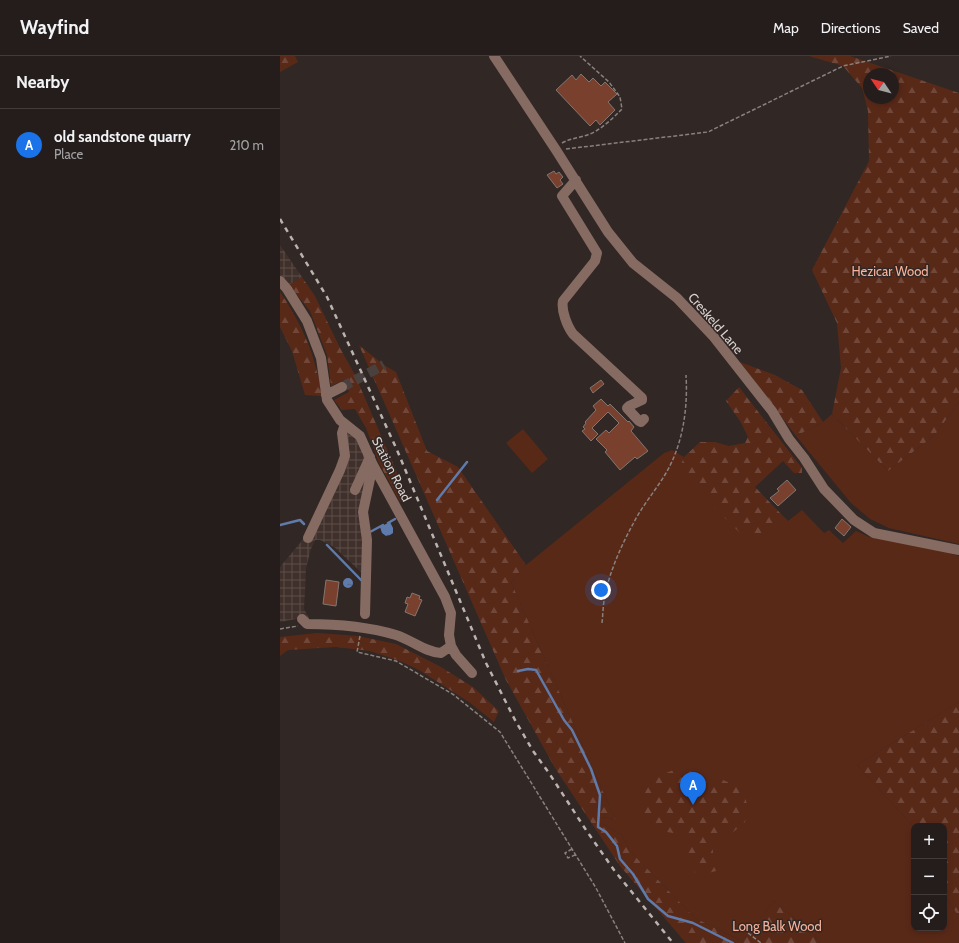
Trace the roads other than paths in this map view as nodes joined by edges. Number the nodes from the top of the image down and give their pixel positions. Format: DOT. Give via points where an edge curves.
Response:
graph roads {
  1 [pos="494,56"];
  2 [pos="576,180"];
  3 [pos="280,281"];
  4 [pos="342,387"];
  5 [pos="326,395"];
  6 [pos="644,419"];
  7 [pos="345,424"];
  8 [pos="372,461"];
  9 [pos="355,490"];
  10 [pos="308,538"];
  11 [pos="959,550"];
  12 [pos="365,614"];
  13 [pos="305,622"];
  14 [pos="451,646"];
  15 [pos="472,673"];
  1 -- 2 [label="street, Creskeld Lane"];
  2 -- 6 [label="street" via="562,196 597,257 563,301 563,308 573,334 642,398 627,408 639,421"];
  2 -- 11 [label="street, Creskeld Lane" via="608,232 633,263 677,298 712,336 772,411 824,489 854,520 874,533"];
  3 -- 5 [label="street, Station Road" via="307,321 321,358"];
  4 -- 5 [label="street"];
  5 -- 7 [label="street, Station Road"];
  7 -- 8 [label="street, Station Road" via="360,436"];
  7 -- 10 [label="street" via="342,433 345,456"];
  8 -- 9 [label="street"];
  8 -- 12 [label="street" via="362,512 367,540"];
  8 -- 14 [label="street, Station Road" via="445,598 451,613"];
  13 -- 14 [label="street" via="359,626 397,636 432,652 441,653"];
  14 -- 15 [label="street"];
}
